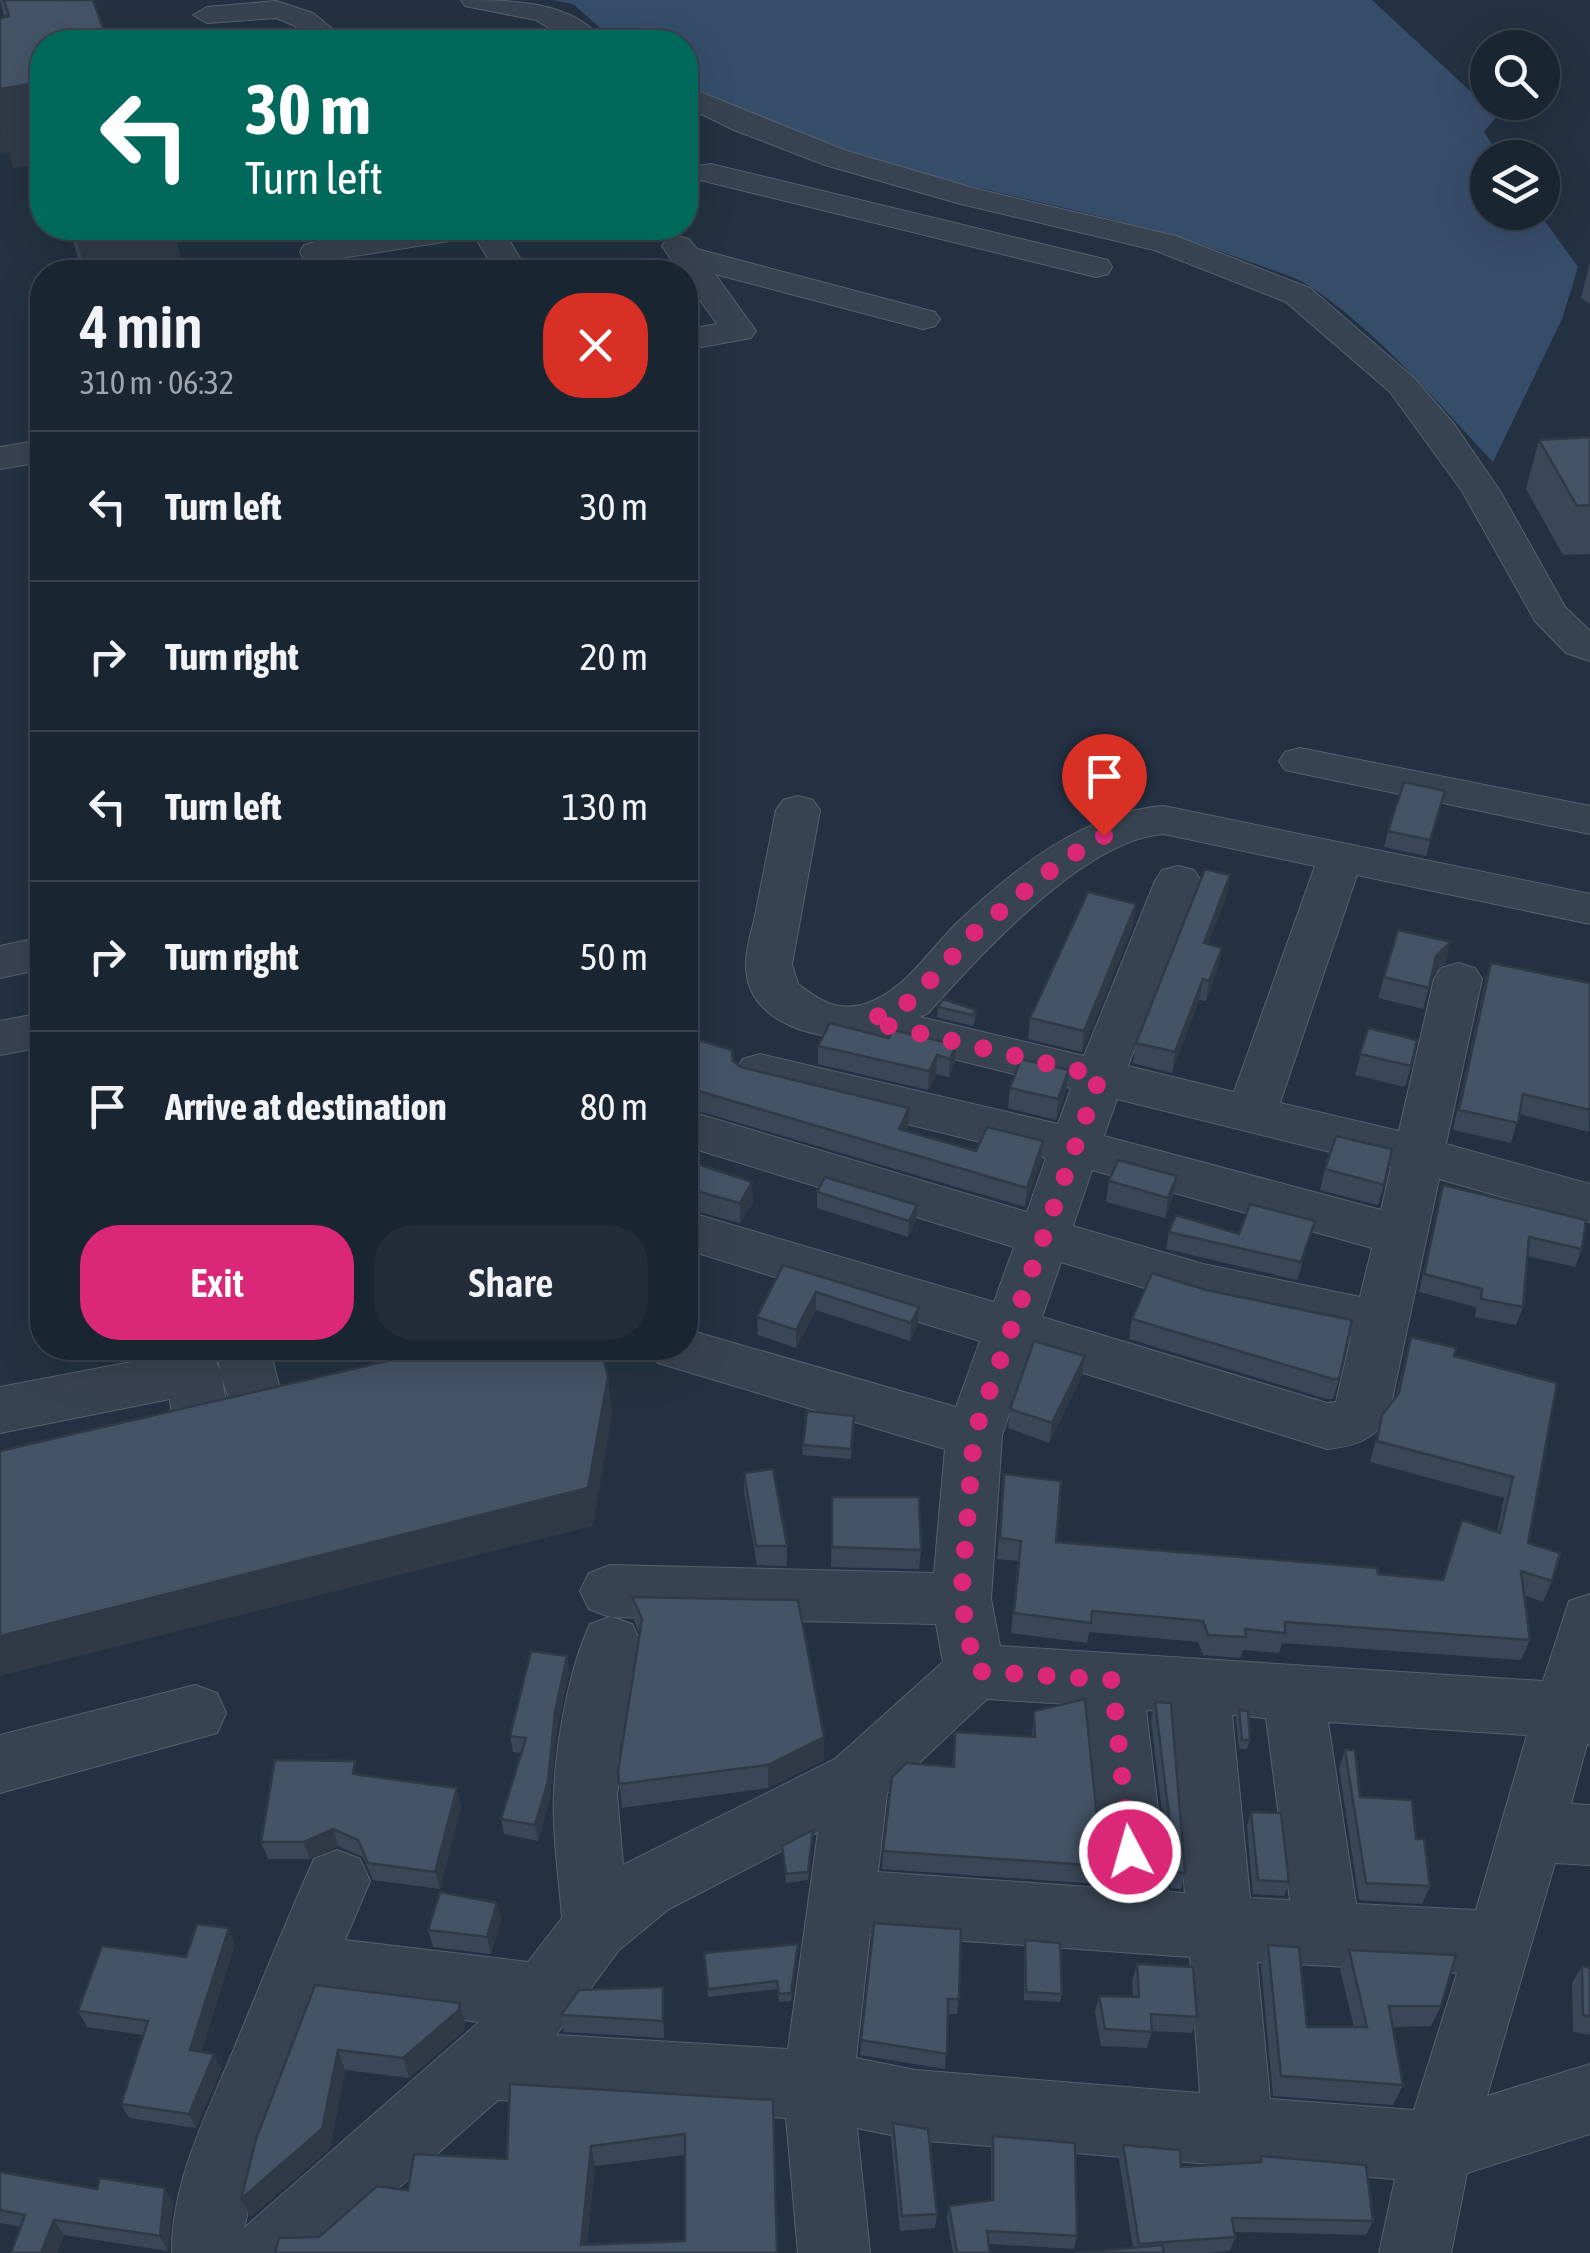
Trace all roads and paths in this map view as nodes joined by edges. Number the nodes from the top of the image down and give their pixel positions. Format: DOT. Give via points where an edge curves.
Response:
graph roads {
  1 [pos="475,0"];
  2 [pos="204,8"];
  3 [pos="321,30"];
  4 [pos="572,30"];
  5 [pos="698,102"];
  6 [pos="698,173"];
  7 [pos="391,240"];
  8 [pos="675,242"];
  9 [pos="315,251"];
  10 [pos="1096,266"];
  11 [pos="698,274"];
  12 [pos="922,319"];
  13 [pos="698,338"];
  14 [pos="30,453"];
  15 [pos="0,458"];
  16 [pos="1590,648"];
  17 [pos="1300,761"];
  18 [pos="798,810"];
  19 [pos="1590,820"];
  20 [pos="1340,857"];
  21 [pos="1178,881"];
  22 [pos="1590,909"];
  23 [pos="30,956"];
  24 [pos="0,962"];
  25 [pos="1458,980"];
  26 [pos="868,1021"];
  27 [pos="30,1032"];
  28 [pos="0,1038"];
  29 [pos="760,1071"];
  30 [pos="1100,1076"];
  31 [pos="1251,1116"];
  32 [pos="698,1132"];
  33 [pos="1075,1147"];
  34 [pos="1420,1155"];
  35 [pos="1590,1203"];
  36 [pos="698,1233"];
  37 [pos="1044,1236"];
  38 [pos="1402,1236"];
  39 [pos="1379,1322"];
  40 [pos="1012,1328"];
  41 [pos="698,1354"];
  42 [pos="241,1382"];
  43 [pos="0,1410"];
  44 [pos="974,1435"];
  45 [pos="74,1446"];
  46 [pos="961,1598"];
  47 [pos="1590,1620"];
  48 [pos="975,1671"];
  49 [pos="1112,1680"];
  50 [pos="1200,1686"];
  51 [pos="1293,1692"];
  52 [pos="195,1712"];
  53 [pos="1578,1714"];
  54 [pos="0,1764"];
  55 [pos="857,1780"];
  56 [pos="1561,1833"];
  57 [pos="337,1881"];
  58 [pos="840,1902"];
  59 [pos="1138,1921"];
  60 [pos="596,1927"];
  61 [pos="1221,1928"];
  62 [pos="1328,1935"];
  63 [pos="1500,1943"];
  64 [pos="298,1967"];
  65 [pos="542,1998"];
  66 [pos="486,2065"];
  67 [pos="818,2085"];
  68 [pos="1590,2099"];
  69 [pos="1238,2130"];
  70 [pos="1437,2147"];
  71 [pos="208,2253"];
  72 [pos="270,2253"];
  73 [pos="834,2253"];
  74 [pos="1414,2253"];
  1 -- 4 [label="street" via="544,13"];
  2 -- 3 [label="street" via="292,10"];
  5 -- 16 [label="street" via="836,158 1165,243 1298,295 1402,385 1441,432 1549,613"];
  6 -- 10 [label="street"];
  7 -- 9 [label="street"];
  8 -- 12 [label="street"];
  11 -- 13 [label="street" via="739,331"];
  14 -- 15 [label="street"];
  17 -- 19 [label="street"];
  18 -- 26 [label="street" via="769,964 778,992 810,1017"];
  20 -- 22 [label="street"];
  20 -- 26 [label="street" via="1164,820 1134,822 1062,861 977,930 911,1001"];
  20 -- 31 [label="street"];
  21 -- 30 [label="street"];
  23 -- 24 [label="street"];
  25 -- 34 [label="street"];
  26 -- 30 [label="street"];
  27 -- 28 [label="street"];
  29 -- 33 [label="street"];
  30 -- 31 [label="street"];
  30 -- 33 [label="street"];
  31 -- 34 [label="street"];
  32 -- 37 [label="street"];
  33 -- 37 [label="street"];
  33 -- 38 [label="street"];
  34 -- 35 [label="street"];
  34 -- 38 [label="street"];
  36 -- 40 [label="street"];
  37 -- 39 [label="street" via="1203,1285"];
  37 -- 40 [label="street"];
  38 -- 39 [label="street"];
  39 -- 40 [label="street" via="1361,1414 1327,1426"];
  40 -- 44 [label="street"];
  41 -- 44 [label="street"];
  42 -- 43 [label="street"];
  42 -- 45 [label="street"];
  44 -- 46 [label="street"];
  46 -- 48 [label="street"];
  46 -- 60 [label="street" via="611,1617 585,1794"];
  47 -- 53 [label="street"];
  48 -- 49 [label="street"];
  48 -- 55 [label="street"];
  49 -- 50 [label="street"];
  49 -- 59 [label="street"];
  50 -- 51 [label="street"];
  50 -- 61 [label="street"];
  51 -- 53 [label="street"];
  51 -- 62 [label="street"];
  52 -- 54 [label="street"];
  53 -- 56 [label="street"];
  55 -- 58 [label="street"];
  55 -- 60 [label="street" via="646,1887"];
  56 -- 63 [label="street"];
  57 -- 64 [label="street"];
  58 -- 59 [label="street"];
  58 -- 67 [label="street"];
  59 -- 61 [label="street"];
  60 -- 65 [label="street"];
  61 -- 62 [label="street"];
  61 -- 69 [label="street"];
  62 -- 63 [label="street"];
  63 -- 70 [label="street"];
  64 -- 65 [label="street"];
  64 -- 71 [label="street" via="233,2132 205,2232"];
  65 -- 66 [label="street"];
  66 -- 67 [label="street"];
  66 -- 72 [label="street"];
  67 -- 69 [label="street" via="914,2105"];
  67 -- 73 [label="street"];
  68 -- 70 [label="street"];
  69 -- 70 [label="street"];
  70 -- 74 [label="street"];
}
